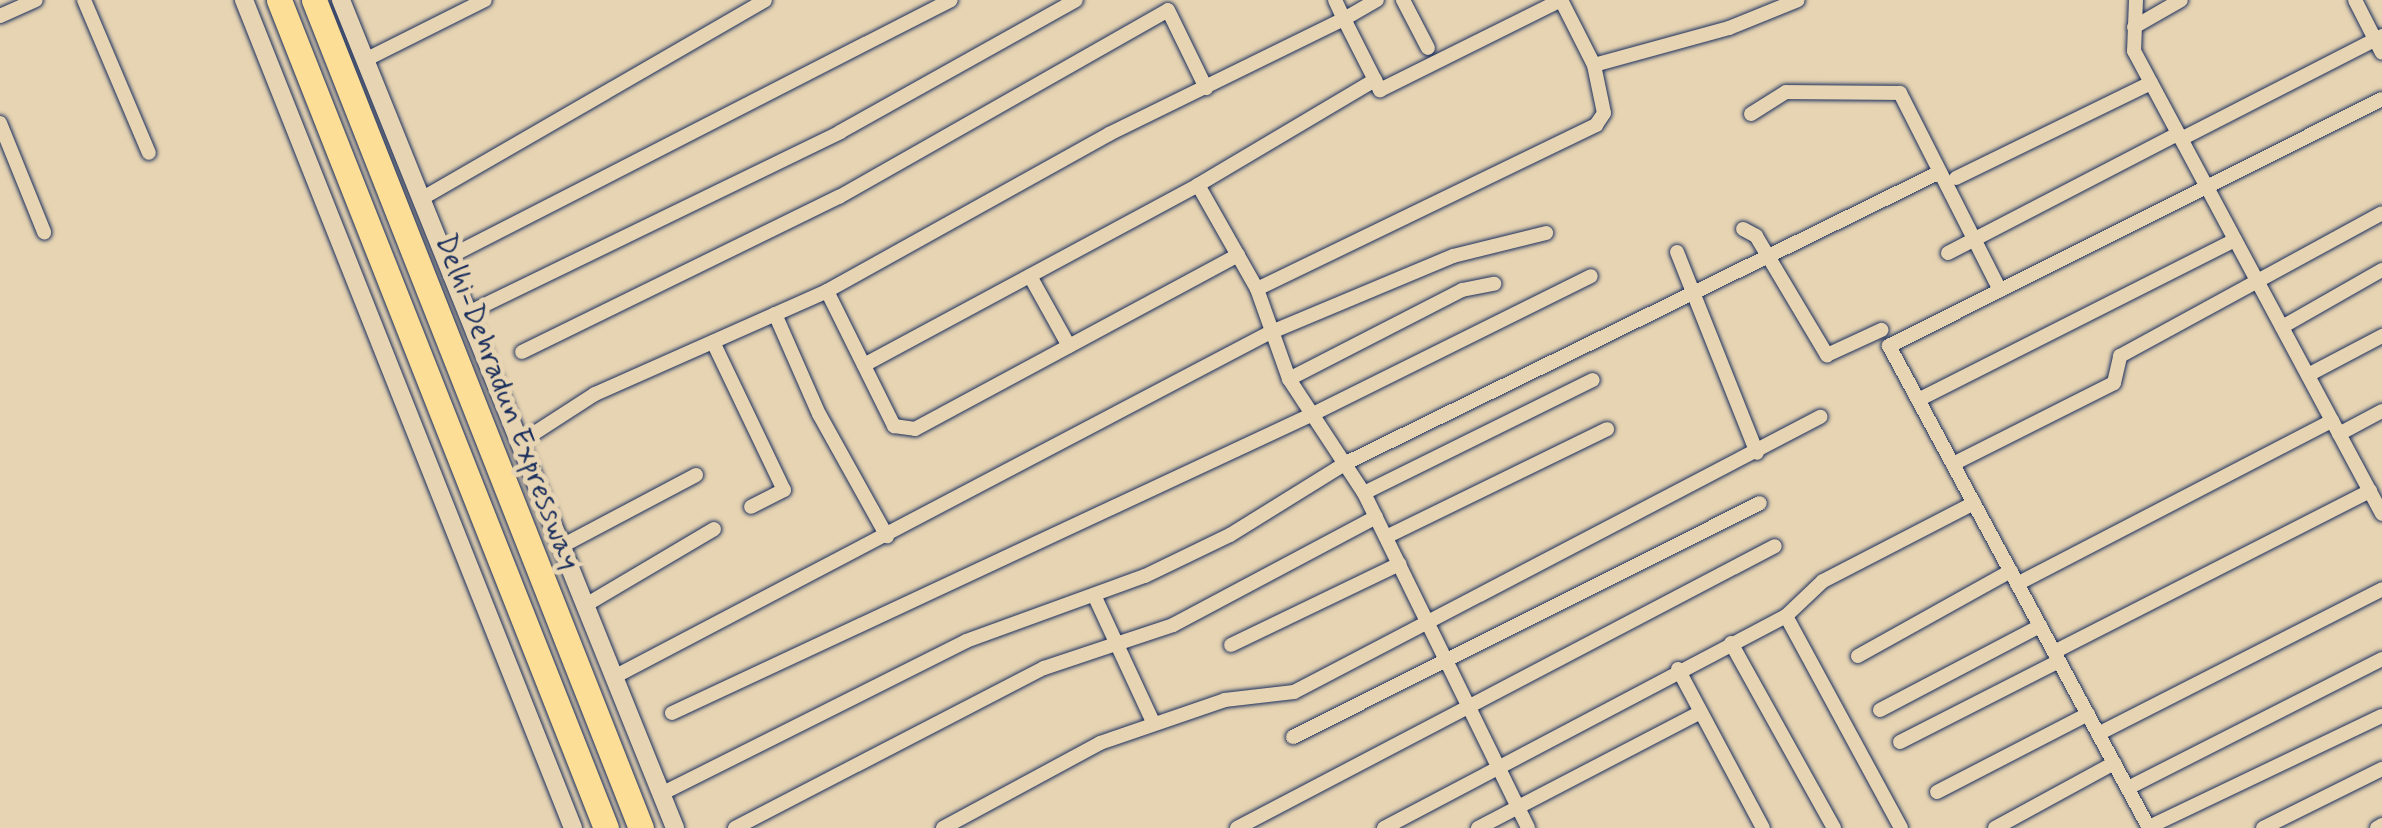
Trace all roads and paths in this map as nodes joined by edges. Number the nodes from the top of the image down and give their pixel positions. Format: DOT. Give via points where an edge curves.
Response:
graph roads {
  1 [pos="36,0"];
  2 [pos="84,0"];
  3 [pos="244,0"];
  4 [pos="279,0"];
  5 [pos="314,0"];
  6 [pos="341,0"];
  7 [pos="485,0"];
  8 [pos="765,0"];
  9 [pos="952,0"];
  10 [pos="1076,0"];
  11 [pos="1335,0"];
  12 [pos="1377,0"];
  13 [pos="1403,0"];
  14 [pos="1561,0"];
  15 [pos="1798,0"];
  16 [pos="2136,0"];
  17 [pos="2181,0"];
  18 [pos="2354,0"];
  19 [pos="0,16"];
  20 [pos="1344,19"];
  21 [pos="2134,27"];
  22 [pos="2380,43"];
  23 [pos="1428,48"];
  24 [pos="365,60"];
  25 [pos="1594,65"];
  26 [pos="1375,80"];
  27 [pos="2151,84"];
  28 [pos="1206,88"];
  29 [pos="2382,99"];
  30 [pos="1751,114"];
  31 [pos="0,124"];
  32 [pos="2180,136"];
  33 [pos="148,154"];
  34 [pos="1940,172"];
  35 [pos="1956,178"];
  36 [pos="1198,186"];
  37 [pos="2206,187"];
  38 [pos="421,199"];
  39 [pos="2382,213"];
  40 [pos="1742,229"];
  41 [pos="44,232"];
  42 [pos="1546,232"];
  43 [pos="1976,238"];
  44 [pos="2235,240"];
  45 [pos="1677,252"];
  46 [pos="1948,253"];
  47 [pos="1238,255"];
  48 [pos="1768,258"];
  49 [pos="445,259"];
  50 [pos="2382,270"];
  51 [pos="1030,276"];
  52 [pos="1591,276"];
  53 [pos="2258,281"];
  54 [pos="1494,284"];
  55 [pos="1257,289"];
  56 [pos="2000,290"];
  57 [pos="827,291"];
  58 [pos="1695,294"];
  59 [pos="466,314"];
  60 [pos="775,314"];
  61 [pos="2282,327"];
  62 [pos="1881,330"];
  63 [pos="1269,333"];
  64 [pos="2382,336"];
  65 [pos="713,342"];
  66 [pos="1069,346"];
  67 [pos="522,352"];
  68 [pos="864,365"];
  69 [pos="2308,375"];
  70 [pos="1289,379"];
  71 [pos="1593,380"];
  72 [pos="1918,400"];
  73 [pos="2382,412"];
  74 [pos="1313,414"];
  75 [pos="1820,417"];
  76 [pos="2336,427"];
  77 [pos="1607,428"];
  78 [pos="526,438"];
  79 [pos="1757,453"];
  80 [pos="1346,463"];
  81 [pos="1953,464"];
  82 [pos="696,475"];
  83 [pos="2370,491"];
  84 [pos="1364,493"];
  85 [pos="1974,502"];
  86 [pos="1760,503"];
  87 [pos="750,507"];
  88 [pos="2382,514"];
  89 [pos="1376,517"];
  90 [pos="714,529"];
  91 [pos="887,536"];
  92 [pos="1386,537"];
  93 [pos="1776,546"];
  94 [pos="560,547"];
  95 [pos="1399,564"];
  96 [pos="2014,578"];
  97 [pos="2382,588"];
  98 [pos="1094,594"];
  99 [pos="600,598"];
  100 [pos="1786,616"];
  101 [pos="1426,620"];
  102 [pos="2040,626"];
  103 [pos="1731,642"];
  104 [pos="1118,643"];
  105 [pos="1231,645"];
  106 [pos="1858,656"];
  107 [pos="2057,657"];
  108 [pos="1444,658"];
  109 [pos="2382,660"];
  110 [pos="1678,669"];
  111 [pos="614,677"];
  112 [pos="1468,707"];
  113 [pos="1880,710"];
  114 [pos="1701,712"];
  115 [pos="672,713"];
  116 [pos="2088,714"];
  117 [pos="2382,716"];
  118 [pos="1154,724"];
  119 [pos="2098,734"];
  120 [pos="1292,737"];
  121 [pos="1900,742"];
  122 [pos="1498,764"];
  123 [pos="2114,764"];
  124 [pos="2382,769"];
  125 [pos="2128,788"];
  126 [pos="669,790"];
  127 [pos="1937,792"];
  128 [pos="1518,807"];
  129 [pos="2149,827"];
  130 [pos="573,828"];
  131 [pos="606,828"];
  132 [pos="641,828"];
  133 [pos="675,828"];
  134 [pos="735,828"];
  135 [pos="942,828"];
  136 [pos="1237,828"];
  137 [pos="1384,828"];
  138 [pos="1478,828"];
  139 [pos="1528,828"];
  140 [pos="1763,828"];
  141 [pos="1834,828"];
  142 [pos="1901,828"];
  143 [pos="1994,828"];
  144 [pos="2264,828"];
  1 -- 19 [label="street"];
  2 -- 33 [label="street"];
  3 -- 130 [label="street"];
  4 -- 131 [label="highway"];
  5 -- 132 [label="highway, Delhi-Dehradun Expressway"];
  6 -- 24 [label="street"];
  7 -- 24 [label="street"];
  8 -- 38 [label="street"];
  9 -- 49 [label="street"];
  10 -- 59 [label="street" via="840,132"];
  11 -- 20 [label="street"];
  12 -- 20 [label="street"];
  13 -- 23 [label="street"];
  14 -- 25 [label="street"];
  14 -- 26 [label="street" via="1380,90"];
  15 -- 25 [label="street" via="1730,28"];
  16 -- 21 [label="street"];
  17 -- 21 [label="street"];
  18 -- 22 [label="street"];
  20 -- 26 [label="street"];
  20 -- 28 [label="street"];
  21 -- 27 [label="street" via="2134,52"];
  22 -- 32 [label="street"];
  24 -- 38 [label="street"];
  25 -- 55 [label="street" via="1604,113 1576,140"];
  26 -- 36 [label="street"];
  27 -- 32 [label="street"];
  27 -- 35 [label="street"];
  28 -- 57 [label="street" via="1108,134"];
  28 -- 67 [label="street" via="1168,10 840,197"];
  29 -- 37 [label="street"];
  30 -- 34 [label="street" via="1786,92 1900,94"];
  31 -- 41 [label="street"];
  32 -- 37 [label="street"];
  32 -- 43 [label="street"];
  34 -- 43 [label="street"];
  34 -- 48 [label="street"];
  36 -- 47 [label="street"];
  36 -- 51 [label="street"];
  37 -- 44 [label="street"];
  37 -- 56 [label="street"];
  38 -- 49 [label="street"];
  39 -- 53 [label="street"];
  40 -- 48 [label="street" via="1756,236"];
  42 -- 63 [label="street" via="1453,256"];
  43 -- 46 [label="street"];
  43 -- 56 [label="street"];
  44 -- 53 [label="street"];
  44 -- 72 [label="street"];
  45 -- 58 [label="street"];
  47 -- 55 [label="street"];
  47 -- 66 [label="street"];
  48 -- 58 [label="street"];
  48 -- 62 [label="street" via="1826,355"];
  49 -- 59 [label="street"];
  50 -- 61 [label="street"];
  51 -- 66 [label="street"];
  51 -- 68 [label="street"];
  52 -- 74 [label="street"];
  53 -- 61 [label="street"];
  53 -- 81 [label="street" via="2120,356 2114,383"];
  54 -- 70 [label="street" via="1462,290"];
  55 -- 63 [label="street"];
  56 -- 72 [label="street" via="1889,346"];
  57 -- 60 [label="street"];
  57 -- 68 [label="street"];
  58 -- 79 [label="street"];
  58 -- 80 [label="street"];
  59 -- 78 [label="street"];
  60 -- 65 [label="street"];
  60 -- 91 [label="street" via="819,414"];
  61 -- 69 [label="street"];
  63 -- 70 [label="street"];
  63 -- 91 [label="street"];
  64 -- 69 [label="street"];
  65 -- 78 [label="street" via="595,394"];
  65 -- 87 [label="street" via="784,490"];
  66 -- 68 [label="street" via="915,429 894,426"];
  69 -- 76 [label="street"];
  70 -- 74 [label="street"];
  71 -- 84 [label="street"];
  72 -- 81 [label="street"];
  73 -- 76 [label="street"];
  74 -- 80 [label="street"];
  74 -- 115 [label="street"];
  75 -- 79 [label="street"];
  76 -- 83 [label="street"];
  76 -- 96 [label="street"];
  77 -- 92 [label="street"];
  78 -- 94 [label="street"];
  79 -- 101 [label="street"];
  80 -- 84 [label="street"];
  80 -- 98 [label="street" via="1230,535"];
  81 -- 85 [label="street"];
  82 -- 94 [label="street"];
  83 -- 88 [label="street"];
  83 -- 107 [label="street"];
  84 -- 89 [label="street"];
  85 -- 96 [label="street"];
  85 -- 100 [label="street" via="1822,581"];
  86 -- 108 [label="street"];
  89 -- 92 [label="street"];
  89 -- 104 [label="street" via="1173,625"];
  90 -- 99 [label="street"];
  91 -- 111 [label="street"];
  92 -- 95 [label="street"];
  93 -- 112 [label="street"];
  94 -- 99 [label="street"];
  95 -- 101 [label="street"];
  95 -- 105 [label="street"];
  96 -- 102 [label="street"];
  96 -- 106 [label="street"];
  97 -- 119 [label="street"];
  98 -- 104 [label="street"];
  98 -- 126 [label="street" via="966,641"];
  99 -- 111 [label="street"];
  100 -- 103 [label="street"];
  100 -- 142 [label="street"];
  101 -- 108 [label="street"];
  101 -- 118 [label="street" via="1294,692 1225,700"];
  102 -- 107 [label="street"];
  102 -- 113 [label="street"];
  103 -- 110 [label="street"];
  103 -- 141 [label="street"];
  104 -- 118 [label="street"];
  104 -- 134 [label="street" via="1044,668"];
  107 -- 116 [label="street"];
  107 -- 121 [label="street"];
  108 -- 112 [label="street"];
  108 -- 120 [label="street"];
  109 -- 125 [label="street"];
  110 -- 114 [label="street"];
  110 -- 122 [label="street"];
  111 -- 126 [label="street"];
  112 -- 122 [label="street"];
  112 -- 136 [label="street"];
  114 -- 128 [label="street"];
  114 -- 140 [label="street"];
  116 -- 119 [label="street"];
  116 -- 127 [label="street"];
  117 -- 129 [label="street"];
  118 -- 135 [label="street" via="1100,743"];
  119 -- 123 [label="street"];
  122 -- 128 [label="street"];
  122 -- 137 [label="street"];
  123 -- 125 [label="street"];
  123 -- 143 [label="street"];
  124 -- 144 [label="street"];
  125 -- 129 [label="street"];
  126 -- 133 [label="street"];
  128 -- 138 [label="street"];
  128 -- 139 [label="street"];
}
